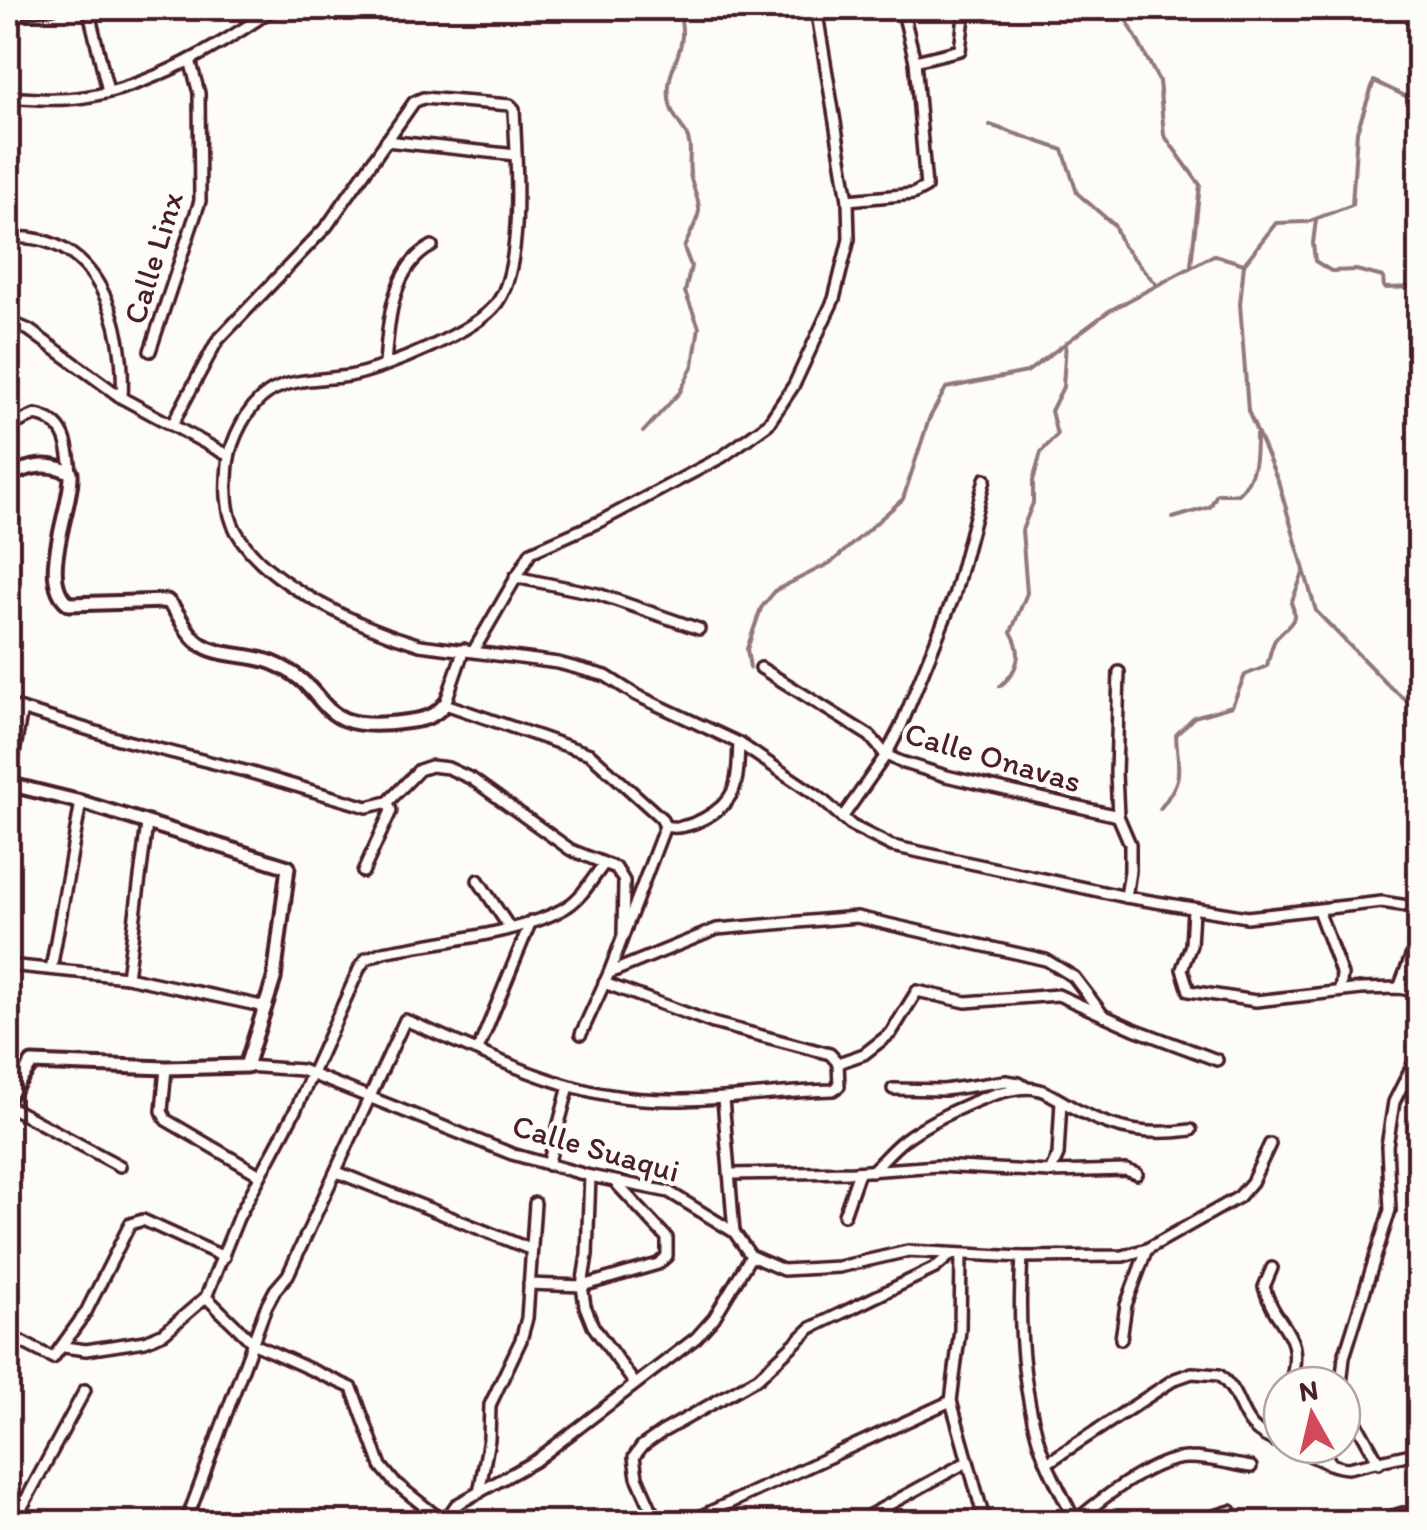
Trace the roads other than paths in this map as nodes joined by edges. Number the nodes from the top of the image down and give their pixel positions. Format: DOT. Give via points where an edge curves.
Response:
graph roads {
  1 [pos="53,8"];
  2 [pos="88,8"];
  3 [pos="274,8"];
  4 [pos="816,8"];
  5 [pos="902,8"];
  6 [pos="965,8"];
  7 [pos="8,13"];
  8 [pos="190,60"];
  9 [pos="915,61"];
  10 [pos="108,92"];
  11 [pos="8,97"];
  12 [pos="386,141"];
  13 [pos="516,155"];
  14 [pos="848,200"];
  15 [pos="8,238"];
  16 [pos="432,246"];
  17 [pos="8,322"];
  18 [pos="150,351"];
  19 [pos="385,366"];
  20 [pos="122,398"];
  21 [pos="172,425"];
  22 [pos="8,426"];
  23 [pos="229,456"];
  24 [pos="70,473"];
  25 [pos="8,476"];
  26 [pos="985,479"];
  27 [pos="515,576"];
  28 [pos="699,629"];
  29 [pos="469,650"];
  30 [pos="761,668"];
  31 [pos="1119,672"];
  32 [pos="445,704"];
  33 [pos="8,705"];
  34 [pos="22,709"];
  35 [pos="739,744"];
  36 [pos="886,755"];
  37 [pos="8,785"];
  38 [pos="81,802"];
  39 [pos="388,802"];
  40 [pos="1118,816"];
  41 [pos="842,818"];
  42 [pos="663,822"];
  43 [pos="147,824"];
  44 [pos="604,864"];
  45 [pos="363,872"];
  46 [pos="478,880"];
  47 [pos="1126,897"];
  48 [pos="1420,908"];
  49 [pos="1193,910"];
  50 [pos="1318,910"];
  51 [pos="531,921"];
  52 [pos="509,927"];
  53 [pos="1420,933"];
  54 [pos="623,935"];
  55 [pos="8,965"];
  56 [pos="52,968"];
  57 [pos="126,977"];
  58 [pos="606,978"];
  59 [pos="1399,988"];
  60 [pos="1340,990"];
  61 [pos="1420,992"];
  62 [pos="266,1007"];
  63 [pos="1102,1014"];
  64 [pos="581,1034"];
  65 [pos="478,1050"];
  66 [pos="1420,1050"];
  67 [pos="1217,1060"];
  68 [pos="838,1063"];
  69 [pos="246,1066"];
  70 [pos="166,1068"];
  71 [pos="312,1074"];
  72 [pos="1407,1077"];
  73 [pos="1420,1084"];
  74 [pos="569,1086"];
  75 [pos="1027,1088"];
  76 [pos="894,1089"];
  77 [pos="8,1097"];
  78 [pos="369,1098"];
  79 [pos="723,1099"];
  80 [pos="1061,1101"];
  81 [pos="8,1106"];
  82 [pos="1192,1130"];
  83 [pos="1270,1144"];
  84 [pos="548,1165"];
  85 [pos="120,1166"];
  86 [pos="872,1171"];
  87 [pos="337,1172"];
  88 [pos="859,1172"];
  89 [pos="1050,1172"];
  90 [pos="728,1174"];
  91 [pos="1137,1174"];
  92 [pos="260,1175"];
  93 [pos="590,1176"];
  94 [pos="615,1182"];
  95 [pos="535,1204"];
  96 [pos="844,1215"];
  97 [pos="734,1232"];
  98 [pos="530,1249"];
  99 [pos="1147,1249"];
  100 [pos="751,1256"];
  101 [pos="956,1256"];
  102 [pos="224,1257"];
  103 [pos="1022,1257"];
  104 [pos="1272,1268"];
  105 [pos="529,1284"];
  106 [pos="582,1286"];
  107 [pos="206,1297"];
  108 [pos="8,1335"];
  109 [pos="1121,1339"];
  110 [pos="254,1344"];
  111 [pos="64,1347"];
  112 [pos="1296,1365"];
  113 [pos="1343,1365"];
  114 [pos="635,1384"];
  115 [pos="85,1390"];
  116 [pos="952,1401"];
  117 [pos="1262,1432"];
  118 [pos="1362,1434"];
  119 [pos="1420,1452"];
  120 [pos="967,1462"];
  121 [pos="1047,1463"];
  122 [pos="1378,1463"];
  123 [pos="1334,1465"];
  124 [pos="1251,1467"];
  125 [pos="479,1493"];
  126 [pos="1231,1511"];
  127 [pos="1420,1514"];
  128 [pos="14,1522"];
  129 [pos="186,1522"];
  130 [pos="444,1522"];
  131 [pos="658,1522"];
  132 [pos="688,1522"];
  133 [pos="857,1522"];
  134 [pos="985,1522"];
  135 [pos="1075,1522"];
  136 [pos="1196,1522"];
  137 [pos="1374,1522"];
  1 -- 7 [label="street"];
  2 -- 10 [label="street"];
  3 -- 8 [label="street"];
  4 -- 14 [label="street"];
  5 -- 9 [label="street"];
  6 -- 9 [label="street" via="962,47"];
  8 -- 10 [label="street"];
  8 -- 18 [label="street, Calle Linx" via="199,93 200,202"];
  9 -- 14 [label="street" via="926,187"];
  10 -- 11 [label="street"];
  12 -- 13 [label="street"];
  12 -- 13 [label="street" via="423,98 510,105"];
  12 -- 21 [label="street" via="327,226 218,340"];
  13 -- 19 [label="street" via="512,258 497,304 464,328"];
  14 -- 27 [label="street" via="842,277 778,412 722,456 537,548"];
  15 -- 20 [label="street" via="51,242 91,271 122,355"];
  16 -- 19 [label="street" via="409,262 401,278"];
  17 -- 20 [label="street"];
  19 -- 23 [label="street" via="280,386 242,424"];
  20 -- 21 [label="street"];
  21 -- 23 [label="street"];
  22 -- 24 [label="street" via="36,415 55,422 68,444"];
  23 -- 29 [label="street" via="234,526 275,572 382,632 420,645"];
  24 -- 25 [label="street" via="37,466"];
  24 -- 32 [label="street" via="56,580 69,604 167,600 196,641 275,664 353,724 423,719"];
  26 -- 36 [label="street" via="948,612"];
  27 -- 28 [label="street" via="598,594"];
  27 -- 29 [label="street"];
  29 -- 32 [label="street"];
  29 -- 35 [label="street" via="594,671"];
  30 -- 36 [label="street, Calle Onavas" via="870,736"];
  31 -- 40 [label="street"];
  32 -- 42 [label="street" via="590,754"];
  33 -- 34 [label="street"];
  34 -- 37 [label="street"];
  34 -- 39 [label="street" via="367,806"];
  35 -- 41 [label="street"];
  35 -- 42 [label="street" via="732,792 721,806 685,826"];
  36 -- 40 [label="street, Calle Onavas" via="946,776"];
  36 -- 41 [label="street"];
  37 -- 38 [label="street"];
  38 -- 43 [label="street"];
  38 -- 56 [label="street"];
  39 -- 44 [label="street" via="414,773 440,766 472,779 571,850"];
  39 -- 45 [label="street" via="391,811"];
  40 -- 47 [label="street" via="1130,844"];
  41 -- 47 [label="street" via="892,846"];
  42 -- 54 [label="street"];
  43 -- 57 [label="street"];
  43 -- 62 [label="street" via="288,867"];
  44 -- 51 [label="street" via="578,898"];
  44 -- 54 [label="street" via="624,881"];
  46 -- 52 [label="street"];
  47 -- 49 [label="street"];
  48 -- 50 [label="street" via="1382,902"];
  49 -- 50 [label="street" via="1246,917"];
  49 -- 60 [label="street" via="1182,969 1189,991 1256,1000"];
  50 -- 60 [label="street" via="1342,975"];
  51 -- 52 [label="street"];
  51 -- 65 [label="street"];
  52 -- 71 [label="street" via="366,960"];
  53 -- 59 [label="street"];
  54 -- 58 [label="street"];
  55 -- 56 [label="street"];
  56 -- 57 [label="street"];
  57 -- 62 [label="street"];
  58 -- 63 [label="street" via="718,929 857,917 1046,960 1074,978"];
  58 -- 64 [label="street"];
  58 -- 68 [label="street" via="713,1023 830,1054"];
  59 -- 60 [label="street"];
  59 -- 61 [label="street"];
  62 -- 69 [label="street"];
  63 -- 67 [label="street"];
  63 -- 68 [label="street" via="1053,994 966,1002 917,991 891,1033"];
  65 -- 74 [label="street"];
  65 -- 78 [label="street" via="405,1020"];
  66 -- 72 [label="street"];
  68 -- 79 [label="street" via="840,1086 833,1090"];
  69 -- 70 [label="street, Calle Suaqui"];
  69 -- 71 [label="street, Calle Suaqui"];
  70 -- 77 [label="street, Calle Suaqui" via="32,1063"];
  70 -- 92 [label="street" via="166,1120"];
  71 -- 78 [label="street, Calle Suaqui"];
  71 -- 92 [label="street"];
  72 -- 73 [label="street"];
  72 -- 113 [label="street" via="1394,1102 1387,1146 1390,1210"];
  74 -- 79 [label="street" via="630,1098"];
  74 -- 84 [label="street"];
  75 -- 76 [label="street" via="1006,1081"];
  75 -- 80 [label="street"];
  75 -- 86 [label="street" via="923,1127"];
  78 -- 84 [label="street, Calle Suaqui"];
  78 -- 87 [label="street"];
  79 -- 90 [label="street"];
  80 -- 82 [label="street" via="1110,1126 1144,1134"];
  80 -- 89 [label="street" via="1058,1156"];
  81 -- 85 [label="street"];
  83 -- 99 [label="street" via="1239,1197"];
  84 -- 93 [label="street, Calle Suaqui"];
  86 -- 88 [label="street"];
  86 -- 89 [label="street" via="938,1166"];
  87 -- 98 [label="street"];
  87 -- 110 [label="street" via="288,1275 274,1290"];
  88 -- 90 [label="street"];
  88 -- 96 [label="street"];
  89 -- 91 [label="street"];
  90 -- 97 [label="street"];
  92 -- 102 [label="street"];
  93 -- 94 [label="street, Calle Suaqui"];
  93 -- 106 [label="street"];
  94 -- 97 [label="street, Calle Suaqui" via="669,1192"];
  94 -- 106 [label="street" via="668,1238 668,1256"];
  95 -- 98 [label="street"];
  97 -- 100 [label="street, Calle Suaqui"];
  98 -- 105 [label="street"];
  99 -- 103 [label="street" via="1106,1258"];
  99 -- 109 [label="street"];
  100 -- 101 [label="street" via="784,1270 839,1268 908,1252"];
  100 -- 114 [label="street" via="705,1328"];
  101 -- 103 [label="street"];
  101 -- 116 [label="street" via="960,1330"];
  101 -- 131 [label="street" via="811,1328 758,1378 642,1446 634,1457 637,1477"];
  102 -- 107 [label="street"];
  102 -- 111 [label="street" via="143,1220 130,1224"];
  103 -- 121 [label="street" via="1020,1340"];
  104 -- 112 [label="street" via="1264,1287 1296,1349"];
  105 -- 106 [label="street"];
  105 -- 125 [label="street" via="521,1340 490,1406"];
  106 -- 114 [label="street" via="593,1326"];
  107 -- 110 [label="street"];
  107 -- 111 [label="street" via="146,1341"];
  108 -- 111 [label="street" via="53,1358"];
  110 -- 129 [label="street"];
  110 -- 130 [label="street" via="352,1388 382,1466"];
  114 -- 125 [label="street" via="535,1461"];
  115 -- 128 [label="street"];
  116 -- 120 [label="street"];
  116 -- 132 [label="street"];
  117 -- 121 [label="street" via="1250,1425 1220,1375 1192,1372"];
  118 -- 122 [label="street"];
  119 -- 122 [label="street"];
  120 -- 133 [label="street"];
  120 -- 134 [label="street"];
  121 -- 135 [label="street"];
  122 -- 123 [label="street"];
  124 -- 135 [label="street" via="1168,1460"];
  125 -- 130 [label="street" via="456,1505"];
  126 -- 136 [label="street"];
  127 -- 137 [label="street"];
}
